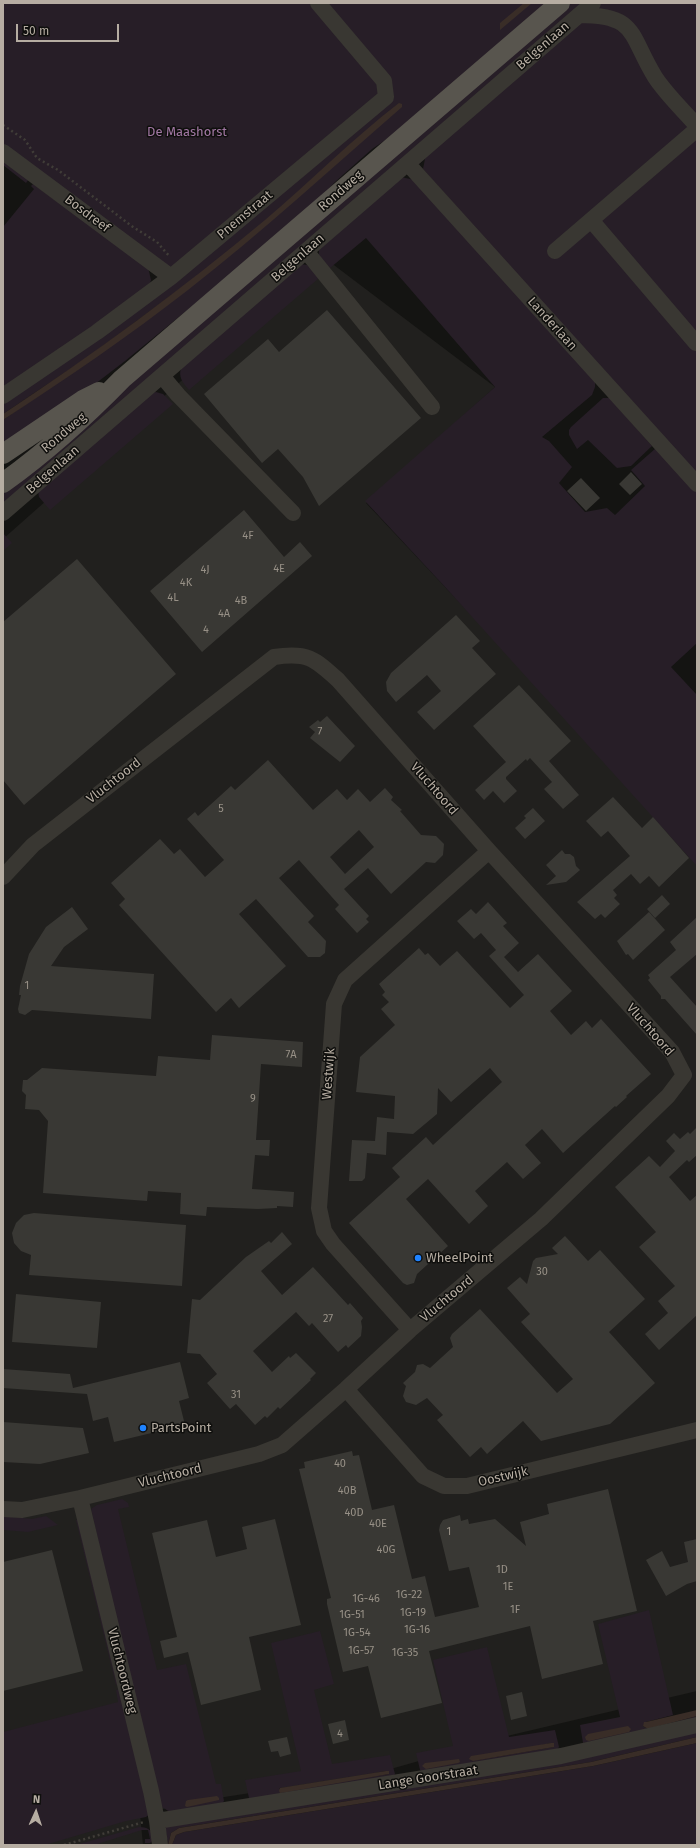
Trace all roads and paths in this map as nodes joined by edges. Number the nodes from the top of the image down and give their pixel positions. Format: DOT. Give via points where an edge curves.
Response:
graph roads {
  1 [pos="318,3"];
  2 [pos="560,3"];
  3 [pos="593,3"];
  4 [pos="579,16"];
  5 [pos="3,125"];
  6 [pos="697,127"];
  7 [pos="3,152"];
  8 [pos="408,164"];
  9 [pos="590,220"];
  10 [pos="555,250"];
  11 [pos="306,251"];
  12 [pos="171,277"];
  13 [pos="696,343"];
  14 [pos="162,376"];
  15 [pos="122,379"];
  16 [pos="3,396"];
  17 [pos="432,407"];
  18 [pos="3,454"];
  19 [pos="3,482"];
  20 [pos="697,484"];
  21 [pos="293,512"];
  22 [pos="3,513"];
  23 [pos="489,851"];
  24 [pos="3,877"];
  25 [pos="691,1076"];
  26 [pos="410,1330"];
  27 [pos="346,1390"];
  28 [pos="697,1430"];
  29 [pos="80,1498"];
  30 [pos="3,1509"];
  31 [pos="697,1725"];
  32 [pos="157,1821"];
  33 [pos="64,1845"];
  34 [pos="160,1845"];
  1 -- 12 [label="street, Pnemstraat" via="384,81 386,97"];
  2 -- 15 [label="main road, Rondweg"];
  3 -- 4 [label="street, Belgenlaan"];
  4 -- 6 [label="street" via="599,15 613,18 623,24 634,36 655,77"];
  4 -- 8 [label="street, Belgenlaan"];
  5 -- 12 [label="path" via="25,140 37,158 58,170 157,242 169,254"];
  6 -- 9 [label="street"];
  7 -- 12 [label="street, Bosdreef"];
  8 -- 11 [label="street, Belgenlaan"];
  8 -- 20 [label="street, Landerlaan"];
  9 -- 10 [label="street"];
  9 -- 13 [label="street"];
  11 -- 14 [label="street, Belgenlaan"];
  11 -- 17 [label="street"];
  12 -- 16 [label="street, Pnemstraat" via="97,332"];
  14 -- 21 [label="street"];
  14 -- 22 [label="street, Belgenlaan"];
  15 -- 18 [label="main road, Rondweg" via="83,400"];
  15 -- 19 [label="main road, Rondweg" via="91,410"];
  23 -- 24 [label="street, Vluchtoord" via="338,680 323,666 295,654 274,657 33,845"];
  23 -- 25 [label="street, Vluchtoord"];
  23 -- 26 [label="street, Westwijk" via="345,980 334,1004 319,1208 324,1231"];
  25 -- 26 [label="street, Vluchtoord" via="541,1219"];
  26 -- 27 [label="street, Vluchtoord"];
  27 -- 28 [label="street, Oostwijk" via="423,1476 444,1486 467,1486"];
  27 -- 29 [label="street, Vluchtoord" via="282,1445 259,1454"];
  29 -- 30 [label="street, Vluchtoord" via="22,1510"];
  29 -- 32 [label="street, Vluchtoordweg"];
  31 -- 32 [label="street, Lange Goorstraat" via="562,1756"];
  32 -- 33 [label="path" via="136,1824"];
  32 -- 34 [label="street, Vluchtoordweg"];
}
